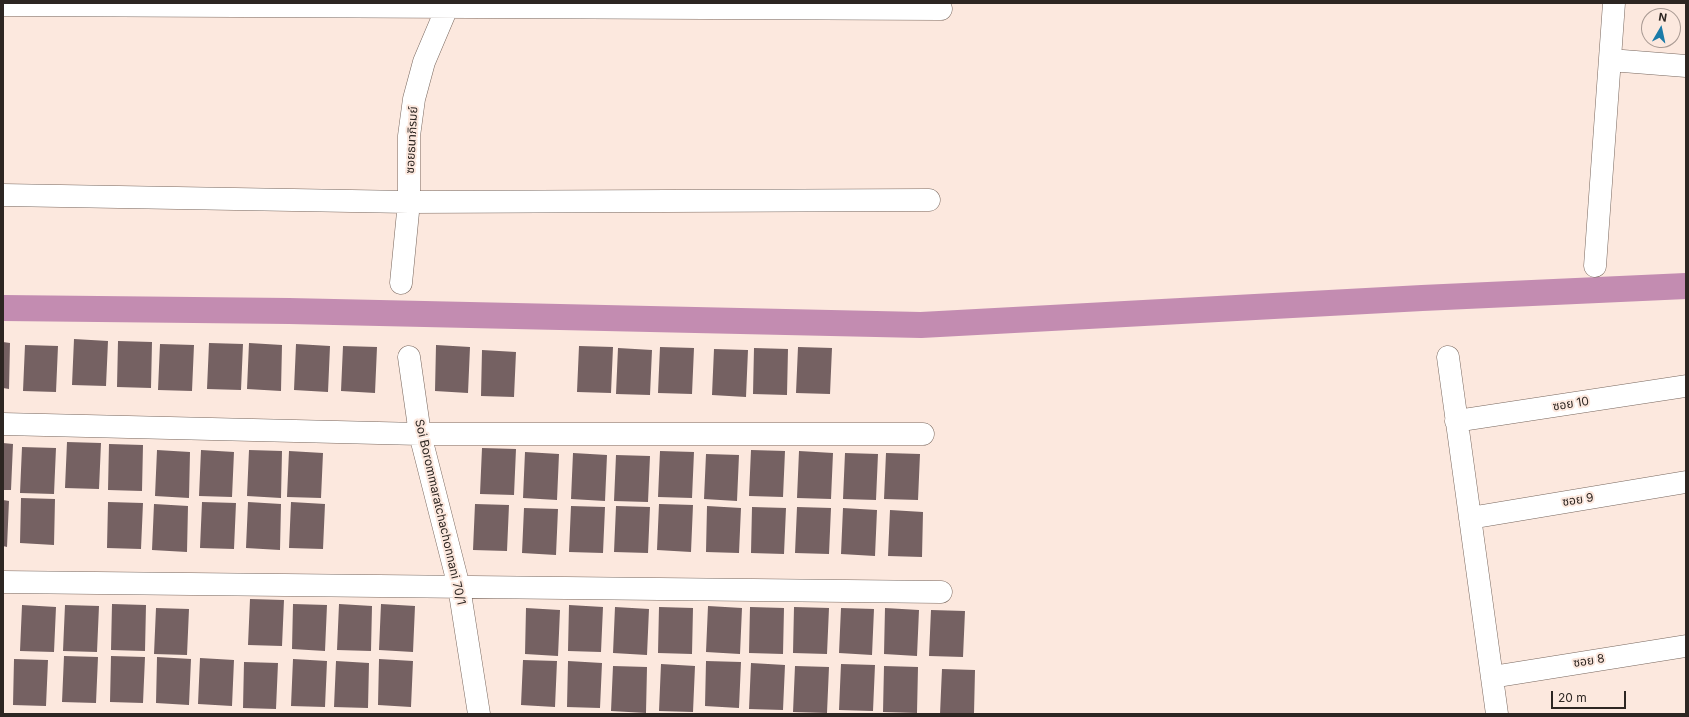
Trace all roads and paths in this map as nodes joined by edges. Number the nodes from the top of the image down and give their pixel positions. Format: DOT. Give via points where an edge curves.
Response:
graph roads {
  1 [pos="1614,3"];
  2 [pos="3,4"];
  3 [pos="448,4"];
  4 [pos="941,9"];
  5 [pos="1610,60"];
  6 [pos="1686,66"];
  7 [pos="3,195"];
  8 [pos="929,200"];
  9 [pos="409,202"];
  10 [pos="1594,266"];
  11 [pos="401,283"];
  12 [pos="409,357"];
  13 [pos="1448,357"];
  14 [pos="1686,386"];
  15 [pos="1456,421"];
  16 [pos="3,424"];
  17 [pos="420,434"];
  18 [pos="923,434"];
  19 [pos="1686,482"];
  20 [pos="1470,518"];
  21 [pos="3,582"];
  22 [pos="459,587"];
  23 [pos="941,592"];
  24 [pos="1686,646"];
  25 [pos="1492,677"];
  26 [pos="479,714"];
  27 [pos="1497,714"];
  1 -- 5 [label="street"];
  2 -- 3 [label="street"];
  3 -- 4 [label="street"];
  3 -- 9 [label="street, ซอยธนาภิรมย์" via="424,62 414,99 409,136"];
  5 -- 6 [label="street"];
  5 -- 10 [label="street"];
  7 -- 9 [label="street"];
  8 -- 9 [label="street"];
  9 -- 11 [label="street, ซอยธนาภิรมย์"];
  12 -- 17 [label="street, Soi Borommaratchachonnani 70/1"];
  13 -- 15 [label="street"];
  14 -- 15 [label="street, ซอย 10"];
  15 -- 20 [label="street"];
  16 -- 17 [label="street"];
  17 -- 18 [label="street"];
  17 -- 22 [label="street, Soi Borommaratchachonnani 70/1"];
  19 -- 20 [label="street, ซอย 9"];
  20 -- 25 [label="street"];
  21 -- 22 [label="street"];
  22 -- 23 [label="street"];
  22 -- 26 [label="street, Soi Borommaratchachonnani 70/1"];
  24 -- 25 [label="street, ซอย 8"];
  25 -- 27 [label="street"];
}
